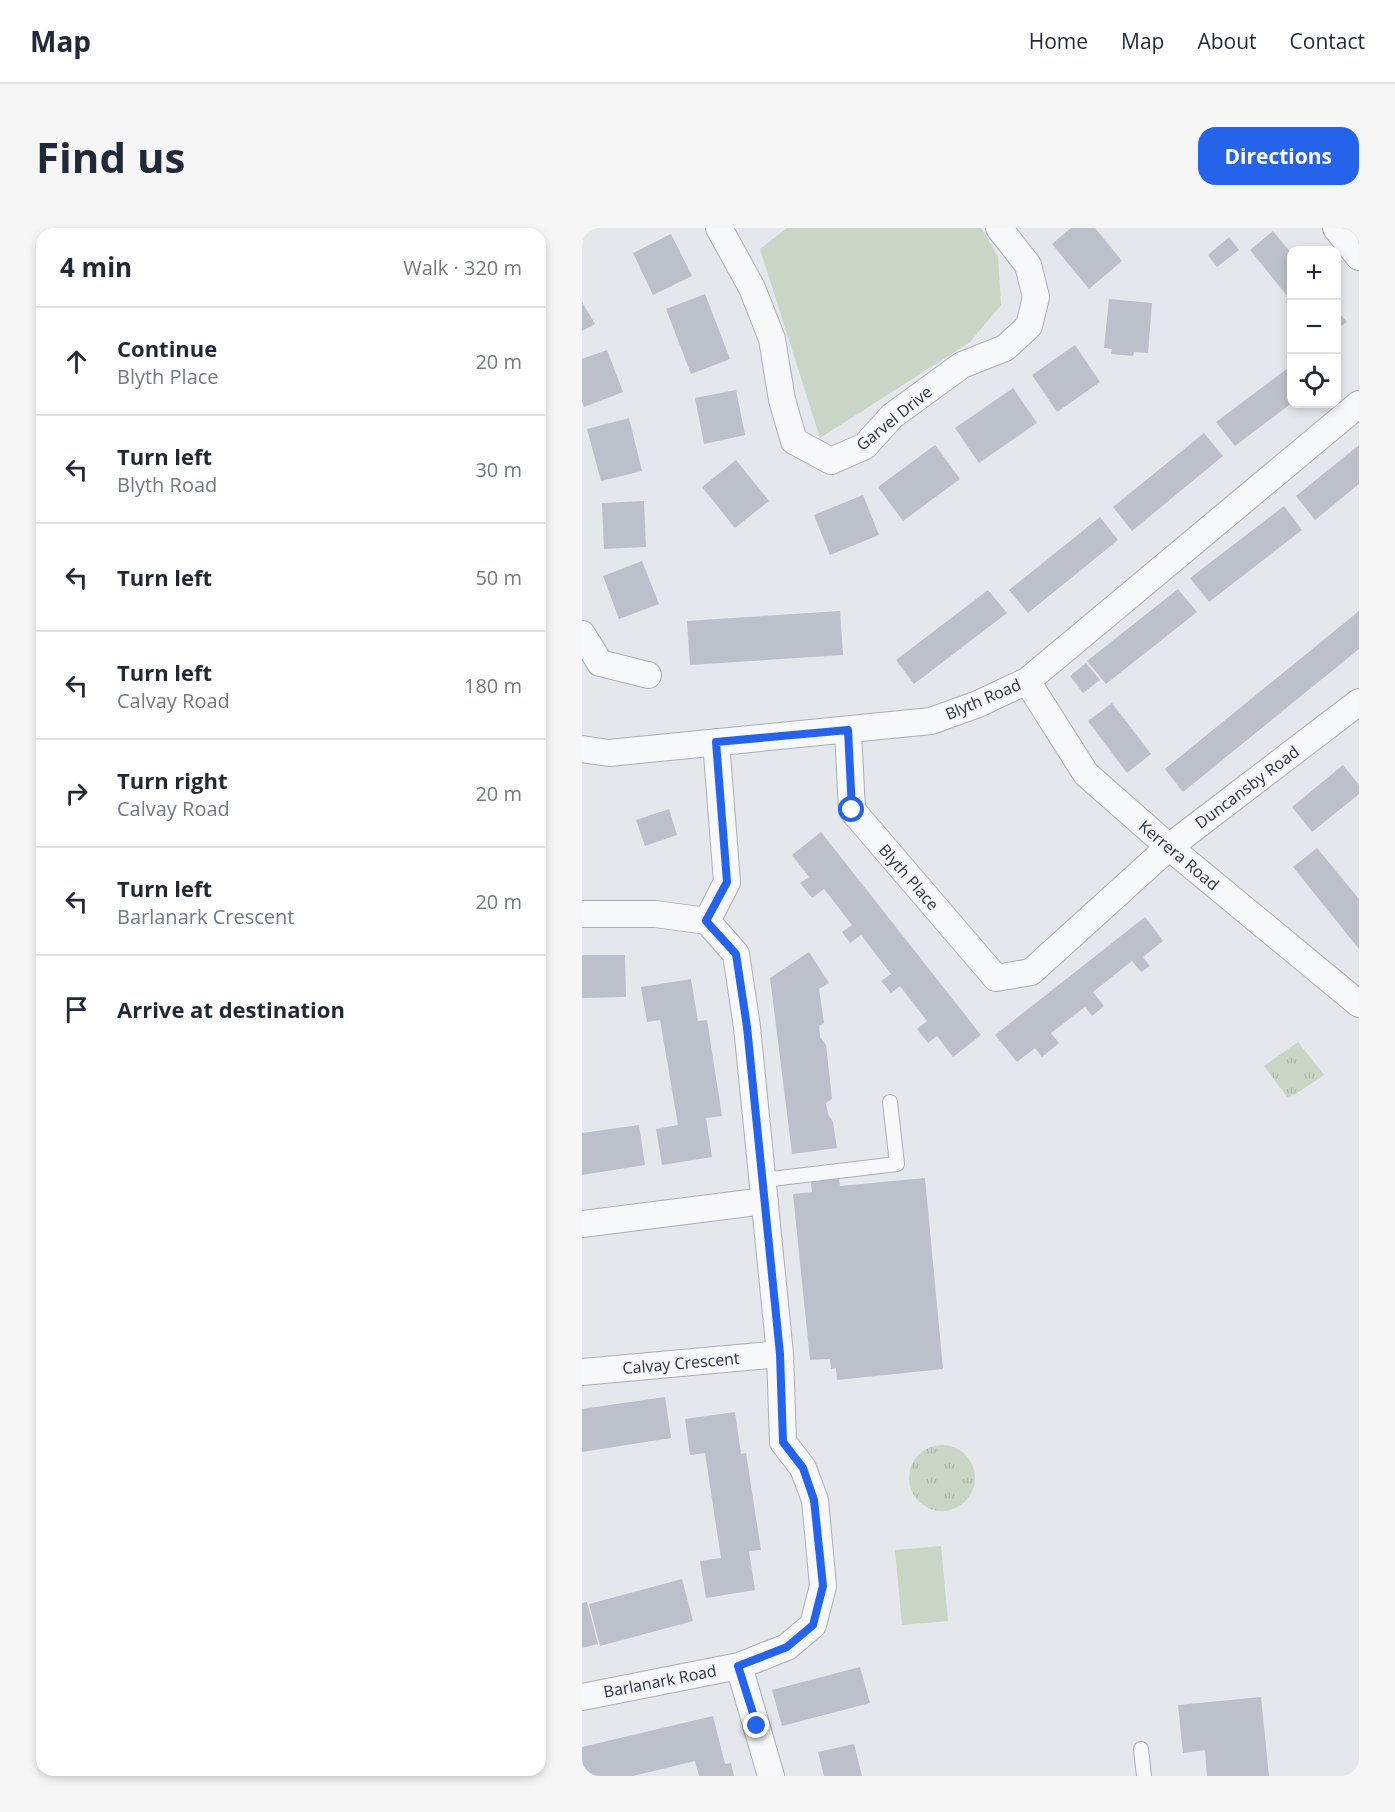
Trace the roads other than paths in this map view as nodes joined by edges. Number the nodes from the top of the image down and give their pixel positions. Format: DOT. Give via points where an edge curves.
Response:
graph roads {
  1 [pos="719,228"];
  2 [pos="999,228"];
  3 [pos="1336,228"];
  4 [pos="1359,257"];
  5 [pos="1359,404"];
  6 [pos="582,634"];
  7 [pos="648,675"];
  8 [pos="1027,681"];
  9 [pos="1359,702"];
  10 [pos="848,730"];
  11 [pos="716,742"];
  12 [pos="582,749"];
  13 [pos="1169,848"];
  14 [pos="582,914"];
  15 [pos="706,921"];
  16 [pos="1031,972"];
  17 [pos="1359,1004"];
  18 [pos="890,1102"];
  19 [pos="764,1191"];
  20 [pos="582,1224"];
  21 [pos="780,1354"];
  22 [pos="582,1372"];
  23 [pos="738,1666"];
  24 [pos="582,1697"];
  25 [pos="1141,1749"];
  26 [pos="771,1776"];
  27 [pos="1144,1776"];
  1 -- 2 [label="street, Garvel Drive" via="752,288 772,339 782,400 794,441 831,461 865,446 892,416 962,365 1005,348 1029,326 1036,297 1028,265"];
  3 -- 4 [label="street"];
  5 -- 8 [label="street, Blyth Road"];
  6 -- 7 [label="street" via="600,663"];
  8 -- 10 [label="street, Blyth Road" via="931,721"];
  8 -- 13 [label="street, Kerrera Road" via="1086,774"];
  9 -- 13 [label="street, Duncansby Road"];
  10 -- 11 [label="street, Blyth Road"];
  10 -- 16 [label="street, Blyth Place" via="852,810 996,978"];
  11 -- 12 [label="street, Blyth Road" via="609,753"];
  11 -- 15 [label="street" via="727,882"];
  13 -- 16 [label="street, Duncansby Road"];
  13 -- 17 [label="street, Kerrera Road"];
  14 -- 15 [label="street" via="655,914"];
  15 -- 19 [label="street, Barlanark Road" via="736,954"];
  18 -- 19 [label="lane" via="897,1164"];
  19 -- 20 [label="street"];
  19 -- 21 [label="street, Barlanark Road"];
  21 -- 22 [label="street, Calvay Crescent"];
  21 -- 23 [label="street, Barlanark Road" via="783,1442 803,1468 814,1500 823,1586 813,1625 787,1647"];
  23 -- 24 [label="street, Barlanark Road"];
  23 -- 26 [label="street"];
  25 -- 27 [label="lane"];
}
